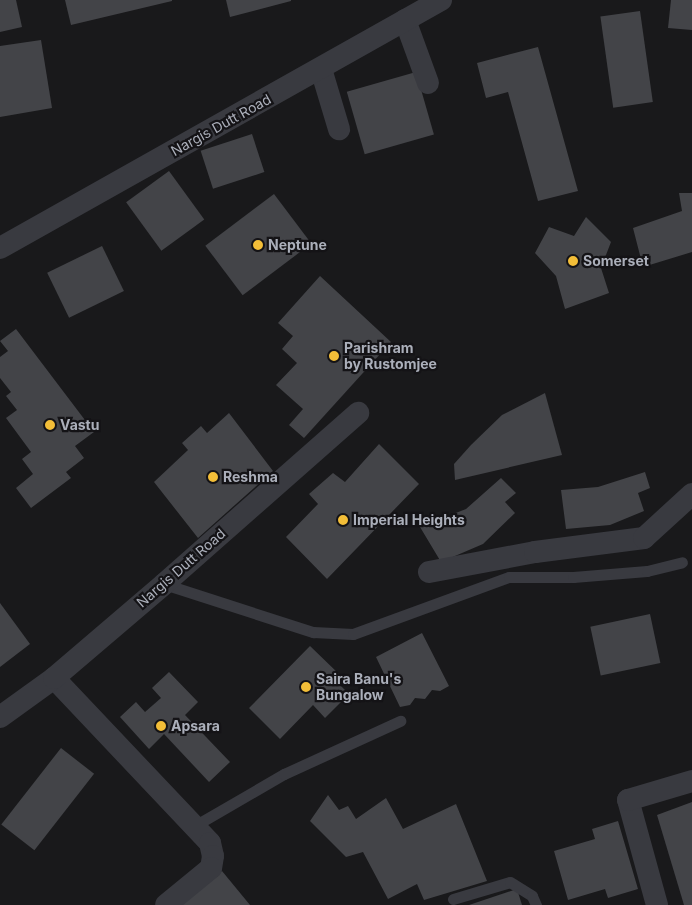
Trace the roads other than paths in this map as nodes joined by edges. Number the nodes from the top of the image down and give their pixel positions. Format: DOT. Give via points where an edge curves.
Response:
graph roads {
  1 [pos="441,0"];
  2 [pos="405,20"];
  3 [pos="321,69"];
  4 [pos="428,83"];
  5 [pos="340,129"];
  6 [pos="0,248"];
  7 [pos="358,413"];
  8 [pos="692,494"];
  9 [pos="682,562"];
  10 [pos="429,572"];
  11 [pos="164,584"];
  12 [pos="54,678"];
  13 [pos="0,717"];
  14 [pos="400,721"];
  15 [pos="692,781"];
  16 [pos="196,825"];
  17 [pos="453,899"];
  18 [pos="166,905"];
  19 [pos="536,905"];
  20 [pos="657,905"];
  1 -- 2 [label="street, Nargis Dutt Road"];
  2 -- 3 [label="street, Nargis Dutt Road"];
  2 -- 4 [label="street"];
  3 -- 5 [label="street"];
  3 -- 6 [label="street, Nargis Dutt Road"];
  7 -- 11 [label="street, Nargis Dutt Road"];
  8 -- 10 [label="street" via="644,538 535,552"];
  9 -- 11 [label="lane" via="647,571 573,577 509,577 353,634 313,632"];
  11 -- 12 [label="street, Nargis Dutt Road"];
  12 -- 13 [label="street, Nargis Dutt Road"];
  12 -- 16 [label="street"];
  14 -- 16 [label="lane" via="284,774"];
  15 -- 20 [label="street" via="628,800"];
  16 -- 18 [label="street" via="210,843 211,868"];
  17 -- 19 [label="lane" via="510,882 532,896"];
}
